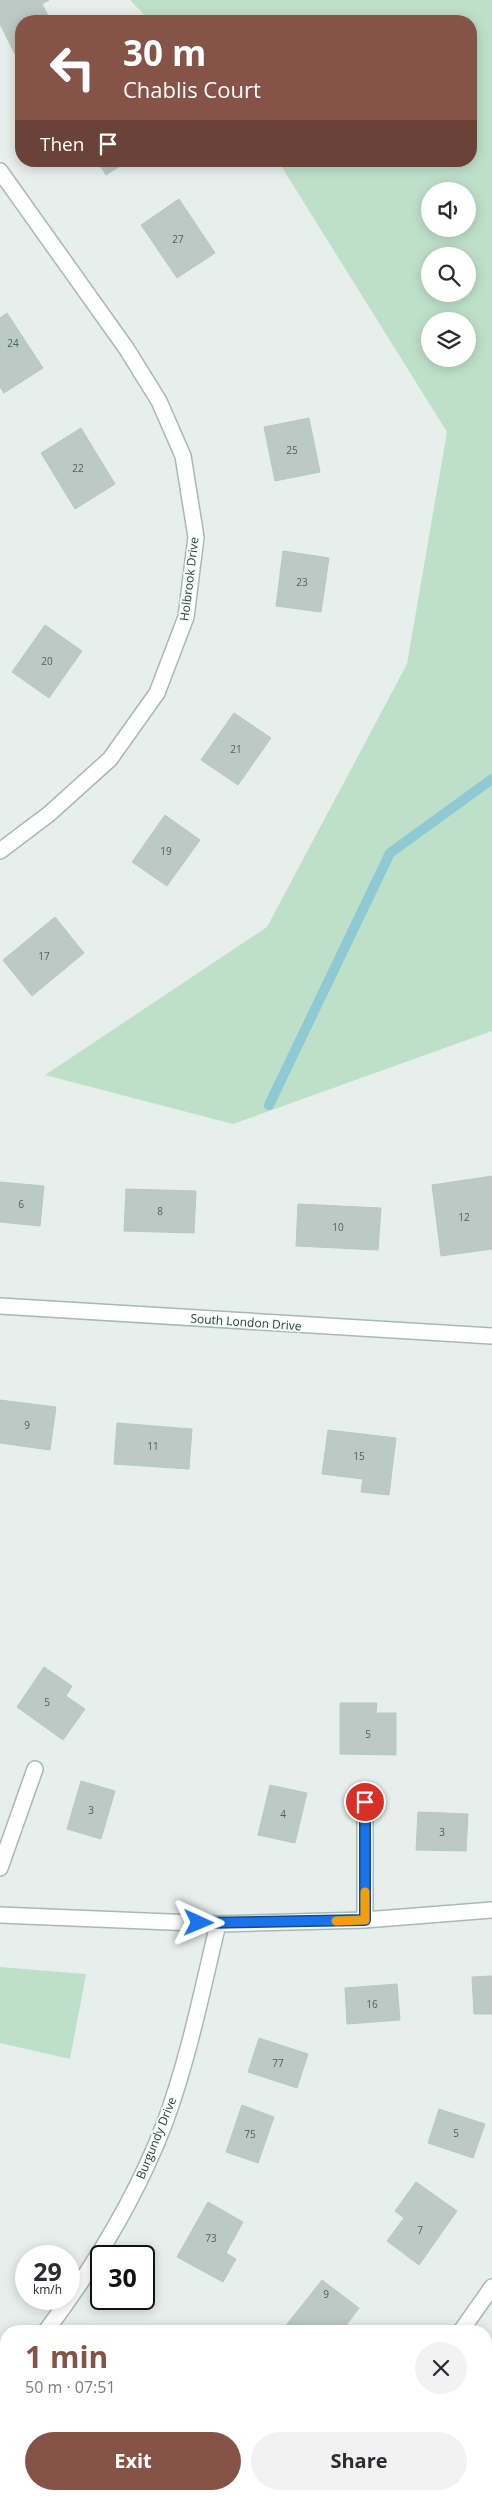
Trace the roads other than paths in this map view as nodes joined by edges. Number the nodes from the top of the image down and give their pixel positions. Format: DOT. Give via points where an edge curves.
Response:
graph roads {
  1 [pos="0,171"];
  2 [pos="0,852"];
  3 [pos="0,1306"];
  4 [pos="492,1336"];
  5 [pos="34,1769"];
  6 [pos="365,1802"];
  7 [pos="0,1868"];
  8 [pos="492,1910"];
  9 [pos="0,1915"];
  10 [pos="365,1920"];
  11 [pos="218,1924"];
  12 [pos="492,2287"];
  13 [pos="51,2325"];
  14 [pos="465,2325"];
  1 -- 2 [label="street, Holbrook Drive" via="126,348 159,401 183,456 196,537 186,617 157,693 110,759"];
  3 -- 4 [label="street, South London Drive"];
  5 -- 7 [label="street"];
  6 -- 10 [label="street"];
  8 -- 10 [label="street"];
  9 -- 11 [label="street"];
  10 -- 11 [label="street"];
  11 -- 13 [label="street, Burgundy Drive" via="182,2068 164,2124 113,2232 80,2286"];
  12 -- 14 [label="street"];
}
